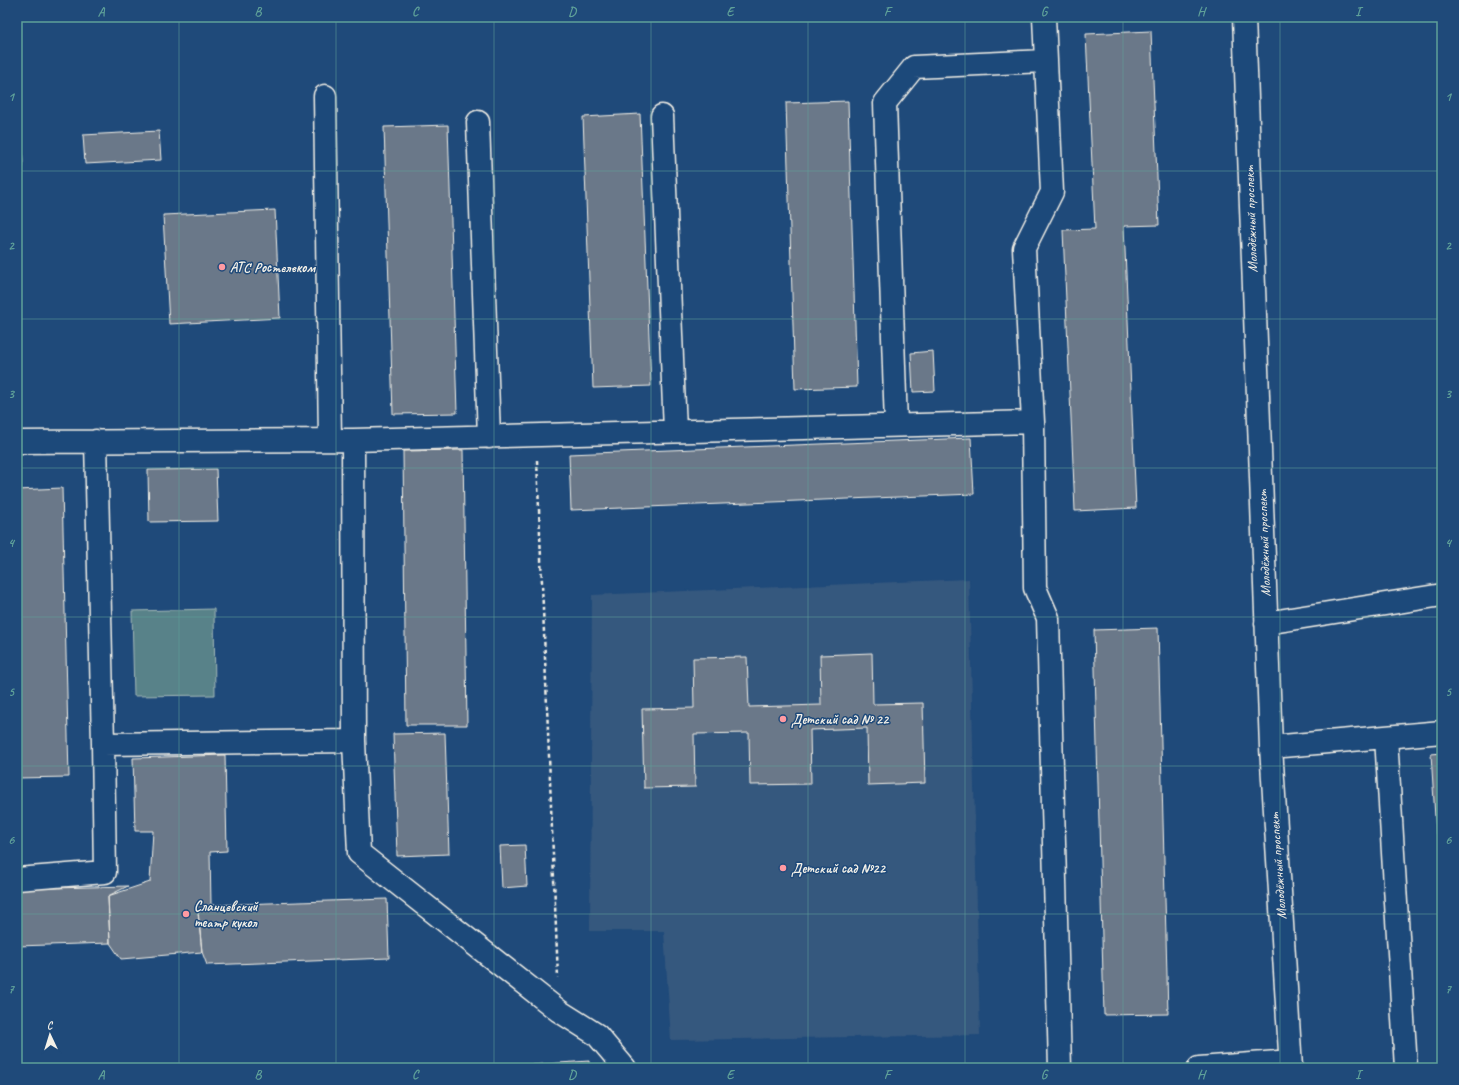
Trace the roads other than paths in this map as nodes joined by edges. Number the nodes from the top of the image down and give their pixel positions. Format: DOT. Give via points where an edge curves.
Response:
graph roads {
  1 [pos="1044,17"];
  2 [pos="1244,17"];
  3 [pos="1046,61"];
  4 [pos="325,96"];
  5 [pos="662,116"];
  6 [pos="478,122"];
  7 [pos="1033,422"];
  8 [pos="896,425"];
  9 [pos="675,432"];
  10 [pos="489,436"];
  11 [pos="330,440"];
  12 [pos="353,440"];
  13 [pos="96,441"];
  14 [pos="17,442"];
  15 [pos="1442,595"];
  16 [pos="1266,623"];
  17 [pos="1442,732"];
  18 [pos="1386,737"];
  19 [pos="354,741"];
  20 [pos="103,744"];
  21 [pos="1271,747"];
  22 [pos="17,879"];
  23 [pos="1290,1064"];
  24 [pos="625,1068"];
  25 [pos="1060,1068"];
  26 [pos="1199,1068"];
  27 [pos="1406,1068"];
  1 -- 3 [label="street"];
  2 -- 16 [label="street, Молодёжный проспект"];
  3 -- 7 [label="street" via="1052,192 1024,248"];
  3 -- 8 [label="street" via="914,67 885,103"];
  4 -- 11 [label="street"];
  5 -- 9 [label="street"];
  6 -- 10 [label="street"];
  7 -- 8 [label="street"];
  7 -- 25 [label="street" via="1035,588 1048,618"];
  8 -- 9 [label="street"];
  9 -- 10 [label="street"];
  10 -- 12 [label="street"];
  11 -- 12 [label="street"];
  11 -- 13 [label="street"];
  12 -- 19 [label="street"];
  13 -- 14 [label="street"];
  13 -- 20 [label="street"];
  15 -- 16 [label="street"];
  16 -- 21 [label="street, Молодёжный проспект"];
  17 -- 18 [label="street"];
  18 -- 21 [label="street"];
  18 -- 27 [label="street"];
  19 -- 20 [label="street"];
  19 -- 24 [label="street" via="359,853 560,1011 597,1035"];
  20 -- 22 [label="street" via="105,872"];
  21 -- 23 [label="street, Молодёжный проспект"];
  23 -- 26 [label="street"];
}
